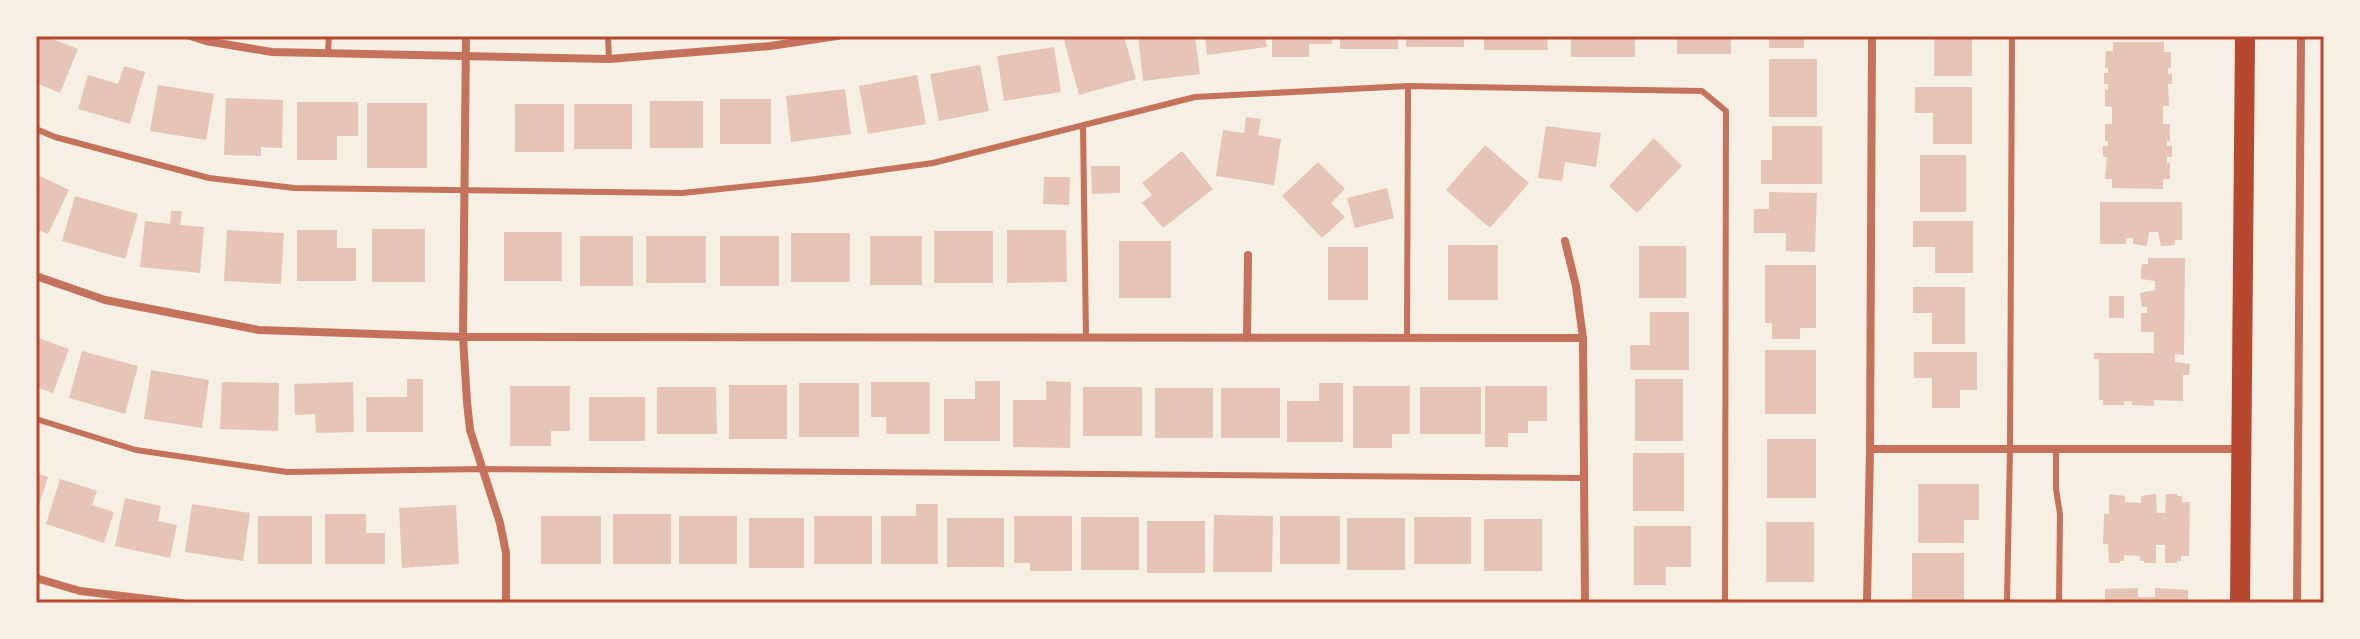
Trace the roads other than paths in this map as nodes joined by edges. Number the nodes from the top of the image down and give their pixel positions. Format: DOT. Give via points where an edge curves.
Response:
graph roads {
  1 [pos="190,36"];
  2 [pos="329,36"];
  3 [pos="466,36"];
  4 [pos="608,36"];
  5 [pos="770,36"];
  6 [pos="837,36"];
  7 [pos="1872,36"];
  8 [pos="2012,36"];
  9 [pos="2245,36"];
  10 [pos="2301,36"];
  11 [pos="770,46"];
  12 [pos="328,52"];
  13 [pos="466,55"];
  14 [pos="609,59"];
  15 [pos="1408,86"];
  16 [pos="1083,125"];
  17 [pos="36,129"];
  18 [pos="466,191"];
  19 [pos="1565,241"];
  20 [pos="1248,255"];
  21 [pos="36,276"];
  22 [pos="463,337"];
  23 [pos="1086,337"];
  24 [pos="1407,337"];
  25 [pos="1247,338"];
  26 [pos="1583,338"];
  27 [pos="36,419"];
  28 [pos="1870,449"];
  29 [pos="2010,449"];
  30 [pos="2056,449"];
  31 [pos="2242,449"];
  32 [pos="482,469"];
  33 [pos="1585,478"];
  34 [pos="36,578"];
  35 [pos="181,603"];
  36 [pos="506,603"];
  37 [pos="1585,603"];
  38 [pos="1725,603"];
  39 [pos="1867,603"];
  40 [pos="2007,603"];
  41 [pos="2059,603"];
  42 [pos="2240,603"];
  43 [pos="2297,603"];
  1 -- 12 [label="street" via="272,52"];
  2 -- 12 [label="lane"];
  3 -- 13 [label="street"];
  4 -- 14 [label="lane"];
  5 -- 11 [label="street"];
  6 -- 11 [label="street"];
  7 -- 28 [label="street"];
  8 -- 29 [label="lane"];
  9 -- 31 [label="main road"];
  10 -- 43 [label="street"];
  11 -- 14 [label="street"];
  12 -- 13 [label="street"];
  13 -- 14 [label="street"];
  13 -- 18 [label="street"];
  15 -- 16 [label="lane" via="1195,97"];
  15 -- 24 [label="lane"];
  15 -- 38 [label="lane" via="1702,91 1726,111"];
  16 -- 18 [label="lane" via="933,163 816,179 682,193"];
  16 -- 23 [label="lane"];
  17 -- 18 [label="lane" via="209,178 294,188"];
  18 -- 22 [label="street"];
  19 -- 26 [label="street"];
  20 -- 25 [label="street"];
  21 -- 22 [label="street" via="105,300 259,330"];
  22 -- 23 [label="street"];
  22 -- 32 [label="street" via="470,430"];
  23 -- 25 [label="street"];
  24 -- 25 [label="street"];
  24 -- 26 [label="street"];
  26 -- 33 [label="street"];
  27 -- 32 [label="lane" via="136,450 287,472"];
  28 -- 29 [label="street"];
  28 -- 39 [label="street"];
  29 -- 30 [label="street"];
  29 -- 40 [label="lane"];
  30 -- 31 [label="street"];
  30 -- 41 [label="lane"];
  31 -- 42 [label="main road"];
  32 -- 33 [label="lane"];
  32 -- 36 [label="street" via="506,553"];
  33 -- 37 [label="street"];
  34 -- 35 [label="street" via="80,591"];
}
